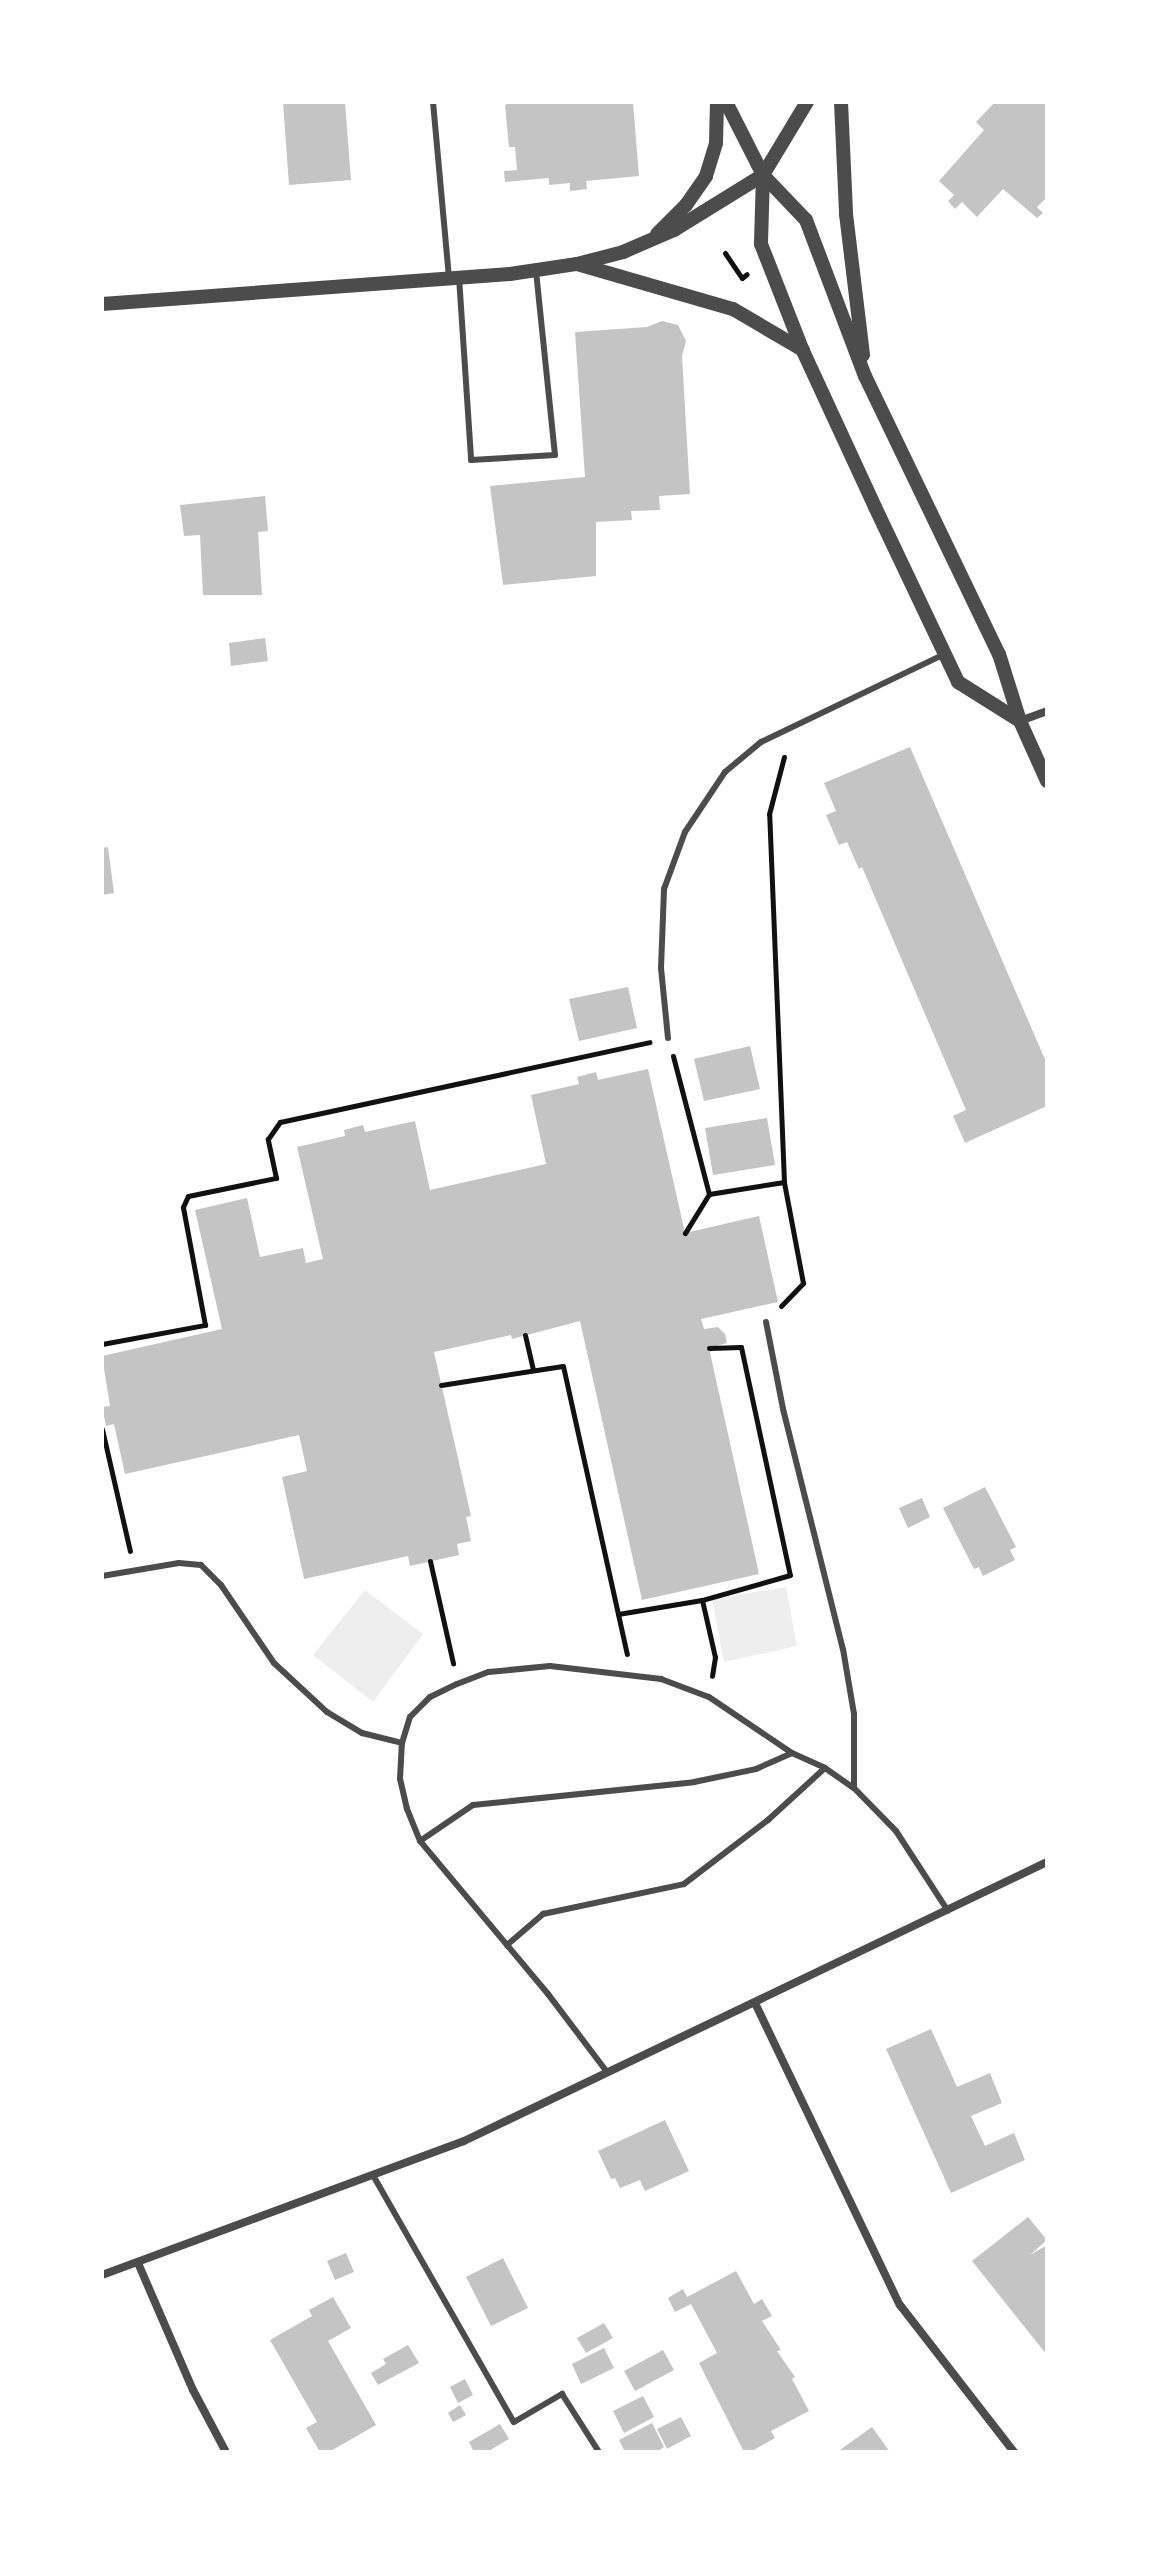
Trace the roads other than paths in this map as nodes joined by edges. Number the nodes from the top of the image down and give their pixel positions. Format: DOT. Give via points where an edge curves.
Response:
graph roads {
  1 [pos="433,102"];
  2 [pos="717,102"];
  3 [pos="726,102"];
  4 [pos="807,102"];
  5 [pos="841,102"];
  6 [pos="763,175"];
  7 [pos="650,240"];
  8 [pos="577,264"];
  9 [pos="536,270"];
  10 [pos="454,277"];
  11 [pos="102,304"];
  12 [pos="803,351"];
  13 [pos="865,376"];
  14 [pos="945,654"];
  15 [pos="1047,711"];
  16 [pos="1020,721"];
  17 [pos="1047,781"];
  18 [pos="668,1038"];
  19 [pos="766,1322"];
  20 [pos="102,1576"];
  21 [pos="402,1743"];
  22 [pos="792,1753"];
  23 [pos="825,1768"];
  24 [pos="854,1788"];
  25 [pos="420,1841"];
  26 [pos="1047,1862"];
  27 [pos="948,1911"];
  28 [pos="507,1945"];
  29 [pos="755,2003"];
  30 [pos="607,2072"];
  31 [pos="374,2177"];
  32 [pos="138,2263"];
  33 [pos="102,2275"];
  34 [pos="226,2452"];
  35 [pos="599,2452"];
  36 [pos="1014,2452"];
  1 -- 10 [label="lane"];
  2 -- 7 [label="street" via="716,143 706,176 686,205"];
  3 -- 6 [label="street"];
  4 -- 6 [label="street"];
  5 -- 13 [label="street" via="846,214"];
  6 -- 7 [label="street"];
  6 -- 12 [label="street" via="761,244"];
  6 -- 13 [label="street" via="806,220"];
  7 -- 8 [label="street"];
  8 -- 9 [label="street"];
  8 -- 12 [label="street" via="733,309"];
  9 -- 10 [label="street"];
  9 -- 10 [label="lane" via="555,455 471,460"];
  10 -- 11 [label="street"];
  12 -- 14 [label="street"];
  13 -- 16 [label="street" via="999,654"];
  14 -- 16 [label="street" via="958,682"];
  14 -- 18 [label="lane" via="761,742 725,772 685,832 664,889 661,968"];
  15 -- 16 [label="street"];
  16 -- 17 [label="street"];
  19 -- 24 [label="lane" via="843,1649 854,1714"];
  20 -- 21 [label="lane" via="179,1563 201,1565 221,1585 274,1663 327,1712 362,1733"];
  21 -- 22 [label="lane" via="410,1717 430,1697 489,1672 550,1666 661,1679 709,1697"];
  21 -- 25 [label="lane" via="400,1779"];
  22 -- 23 [label="lane"];
  22 -- 25 [label="lane" via="756,1769 694,1782 473,1805"];
  23 -- 24 [label="lane"];
  23 -- 28 [label="lane" via="684,1884 543,1914"];
  24 -- 27 [label="lane" via="896,1831"];
  25 -- 28 [label="lane"];
  26 -- 27 [label="street"];
  27 -- 29 [label="street"];
  28 -- 30 [label="lane"];
  29 -- 30 [label="street"];
  29 -- 36 [label="street" via="900,2305"];
  30 -- 31 [label="street" via="464,2141"];
  31 -- 32 [label="street"];
  31 -- 35 [label="lane" via="514,2422 562,2394"];
  32 -- 33 [label="street"];
  32 -- 34 [label="street"];
}
